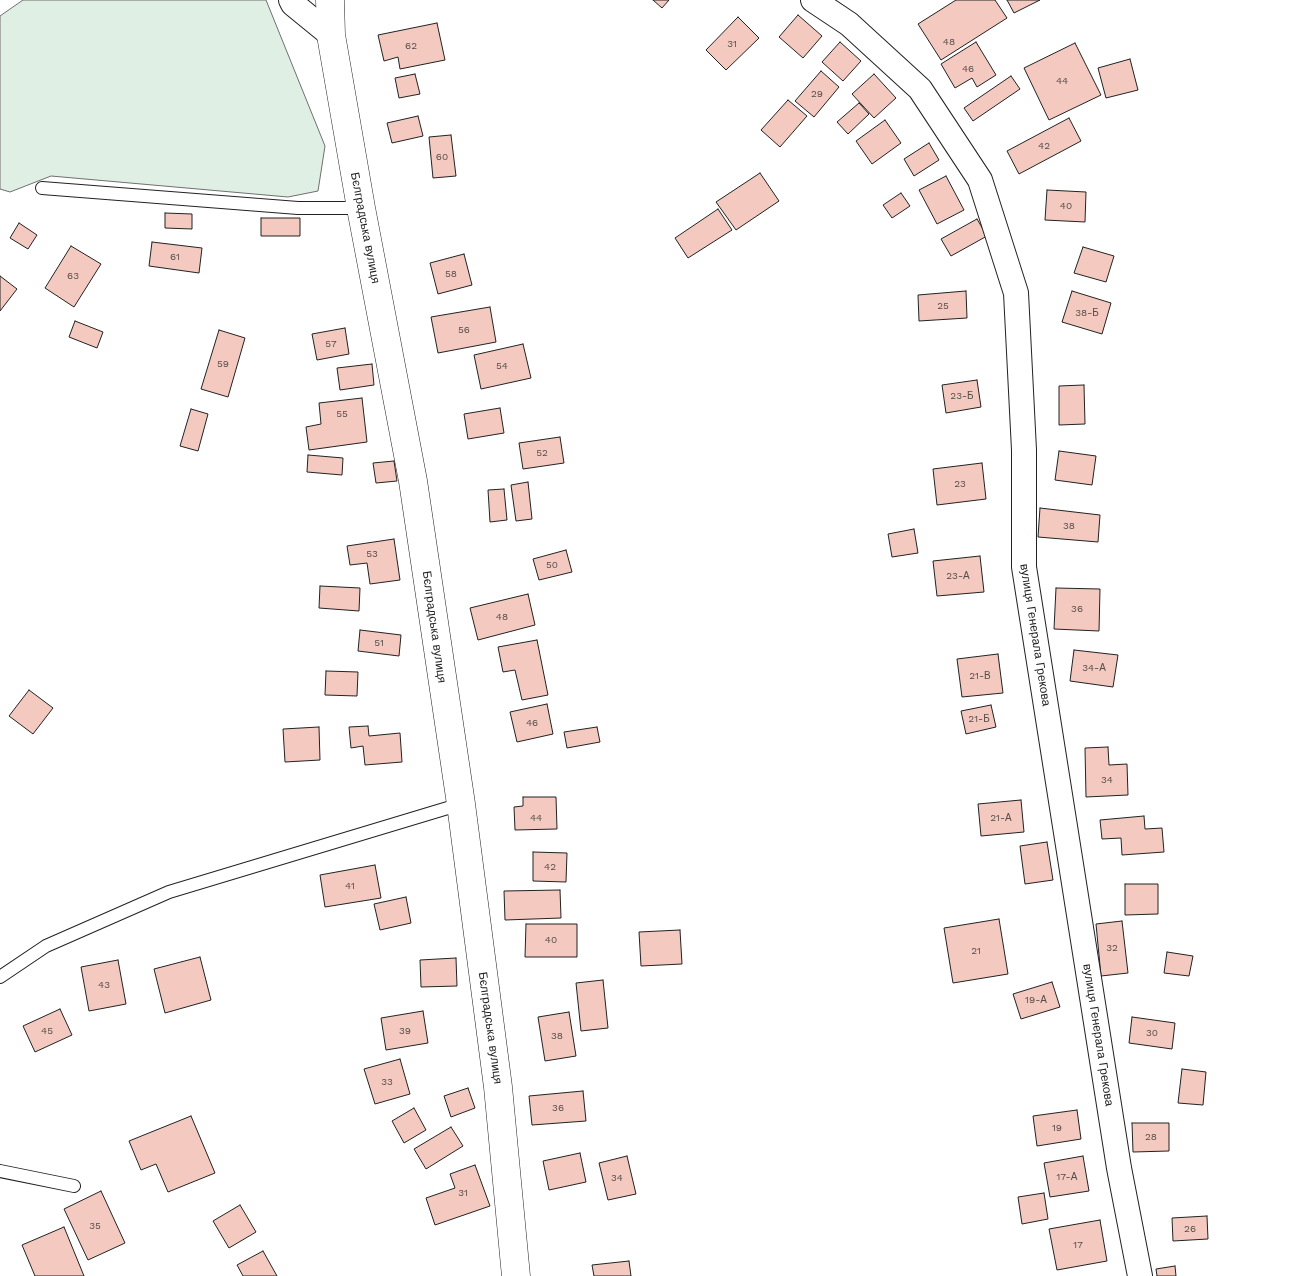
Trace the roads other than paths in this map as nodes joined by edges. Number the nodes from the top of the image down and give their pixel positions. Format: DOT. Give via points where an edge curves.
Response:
graph roads {
  1 [pos="291,0"];
  2 [pos="330,0"];
  3 [pos="813,0"];
  4 [pos="331,35"];
  5 [pos="42,188"];
  6 [pos="361,208"];
  7 [pos="461,804"];
  8 [pos="0,978"];
  9 [pos="0,1171"];
  10 [pos="74,1186"];
  11 [pos="516,1276"];
  12 [pos="1140,1276"];
  1 -- 4 [label="street"];
  2 -- 4 [label="street, Бєлградська вулиця"];
  3 -- 12 [label="street, вулиця Генерала Грекова" via="849,24 920,89 980,180 1016,293 1024,450 1024,567 1116,1148"];
  4 -- 6 [label="street, Бєлградська вулиця"];
  5 -- 6 [label="lane" via="298,208"];
  6 -- 7 [label="street, Бєлградська вулиця" via="413,481"];
  7 -- 8 [label="lane" via="168,892 46,946"];
  7 -- 11 [label="street, Бєлградська вулиця" via="498,1087"];
  9 -- 10 [label="lane"];
}
